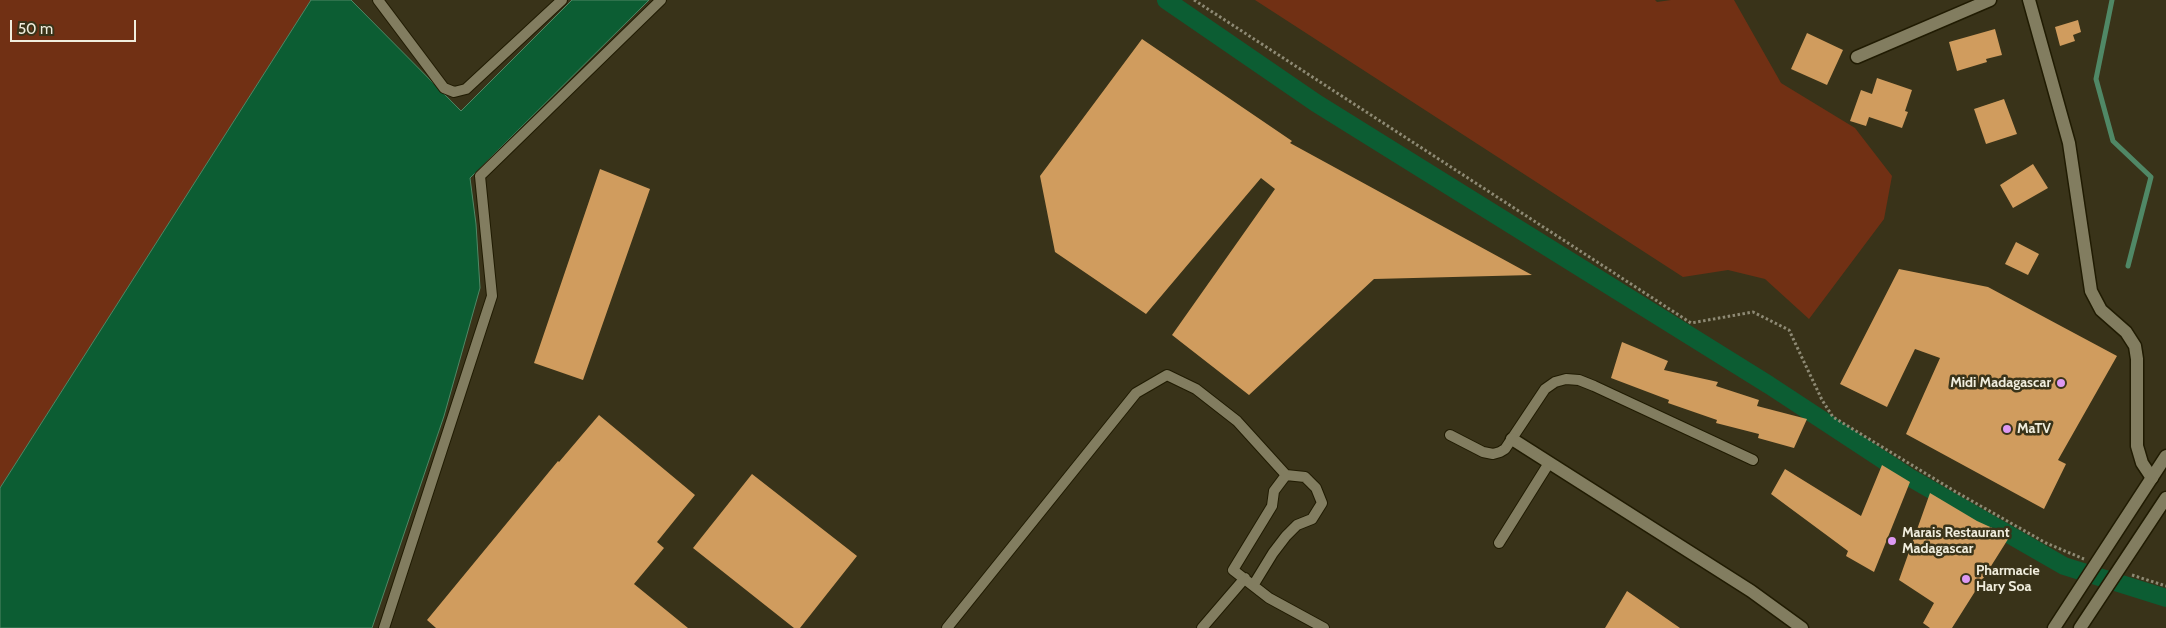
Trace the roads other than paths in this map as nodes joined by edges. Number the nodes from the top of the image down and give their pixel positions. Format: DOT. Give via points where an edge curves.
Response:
graph roads {
  1 [pos="378,0"];
  2 [pos="562,0"];
  3 [pos="661,0"];
  4 [pos="1990,0"];
  5 [pos="2029,0"];
  6 [pos="1857,57"];
  7 [pos="1450,435"];
  8 [pos="1512,439"];
  9 [pos="2166,456"];
  10 [pos="1753,460"];
  11 [pos="1549,463"];
  12 [pos="1286,475"];
  13 [pos="2152,478"];
  14 [pos="2166,498"];
  15 [pos="1499,544"];
  16 [pos="1244,578"];
  17 [pos="1254,584"];
  18 [pos="384,628"];
  19 [pos="947,628"];
  20 [pos="1202,628"];
  21 [pos="1324,628"];
  22 [pos="1802,628"];
  23 [pos="2054,628"];
  24 [pos="2080,628"];
  1 -- 2 [label="lane" via="444,88 454,92 466,89"];
  3 -- 18 [label="lane" via="480,176 492,296"];
  4 -- 6 [label="street"];
  5 -- 13 [label="street" via="2069,142 2091,291 2101,310 2126,332 2135,346 2137,446 2142,463"];
  7 -- 8 [label="lane" via="1494,454 1505,449"];
  8 -- 10 [label="lane" via="1544,389 1566,379 1579,380"];
  8 -- 11 [label="street"];
  9 -- 13 [label="street"];
  11 -- 15 [label="lane"];
  11 -- 22 [label="street" via="1750,591"];
  12 -- 16 [label="lane" via="1274,491 1272,506 1232,570"];
  12 -- 17 [label="lane" via="1305,477 1316,488 1322,503 1312,519 1297,525 1286,536"];
  12 -- 19 [label="lane" via="1237,422 1196,389 1167,375 1136,392"];
  13 -- 23 [label="street"];
  14 -- 24 [label="street"];
  16 -- 17 [label="lane"];
  16 -- 20 [label="lane"];
  17 -- 21 [label="lane" via="1269,598"];
}
